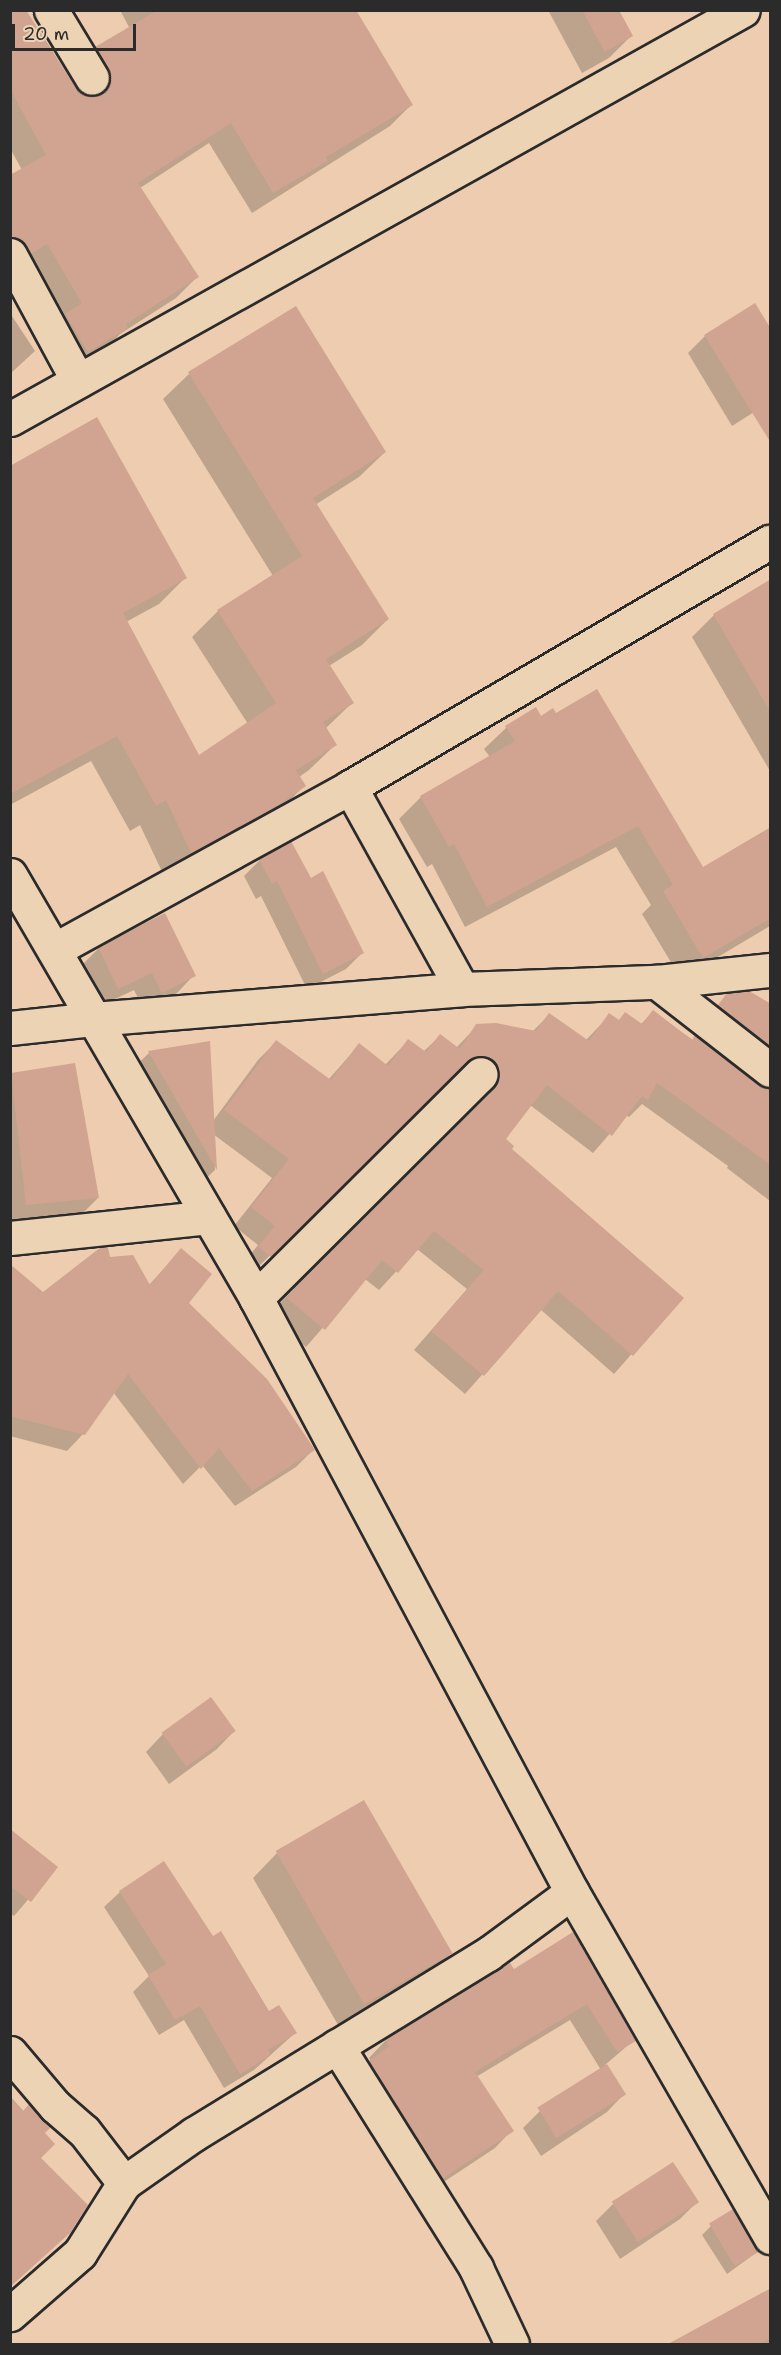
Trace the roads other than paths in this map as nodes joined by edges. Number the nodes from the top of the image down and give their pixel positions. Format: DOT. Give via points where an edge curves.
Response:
graph roads {
  1 [pos="51,10"];
  2 [pos="743,10"];
  3 [pos="92,78"];
  4 [pos="10,255"];
  5 [pos="78,381"];
  6 [pos="10,419"];
  7 [pos="771,542"];
  8 [pos="350,787"];
  9 [pos="10,875"];
  10 [pos="54,950"];
  11 [pos="771,970"];
  12 [pos="657,982"];
  13 [pos="462,989"];
  14 [pos="93,1019"];
  15 [pos="10,1028"];
  16 [pos="771,1070"];
  17 [pos="481,1074"];
  18 [pos="209,1216"];
  19 [pos="10,1238"];
  20 [pos="256,1298"];
  21 [pos="572,1892"];
  22 [pos="337,2046"];
  23 [pos="10,2053"];
  24 [pos="124,2183"];
  25 [pos="771,2237"];
  26 [pos="10,2314"];
  27 [pos="512,2344"];
  1 -- 3 [label="street"];
  2 -- 5 [label="street"];
  4 -- 5 [label="street"];
  5 -- 6 [label="street"];
  7 -- 8 [label="street"];
  8 -- 10 [label="street"];
  8 -- 13 [label="street"];
  9 -- 10 [label="street"];
  10 -- 14 [label="street"];
  11 -- 12 [label="street"];
  12 -- 13 [label="street"];
  12 -- 16 [label="street"];
  13 -- 14 [label="street"];
  14 -- 15 [label="street"];
  14 -- 18 [label="street"];
  17 -- 20 [label="street"];
  18 -- 19 [label="street"];
  18 -- 20 [label="street"];
  20 -- 21 [label="street"];
  21 -- 22 [label="street" via="488,1954"];
  21 -- 25 [label="street"];
  22 -- 24 [label="street" via="194,2134"];
  22 -- 27 [label="street" via="476,2268"];
  23 -- 24 [label="street" via="56,2106 84,2131"];
  24 -- 26 [label="street" via="80,2253"];
}
